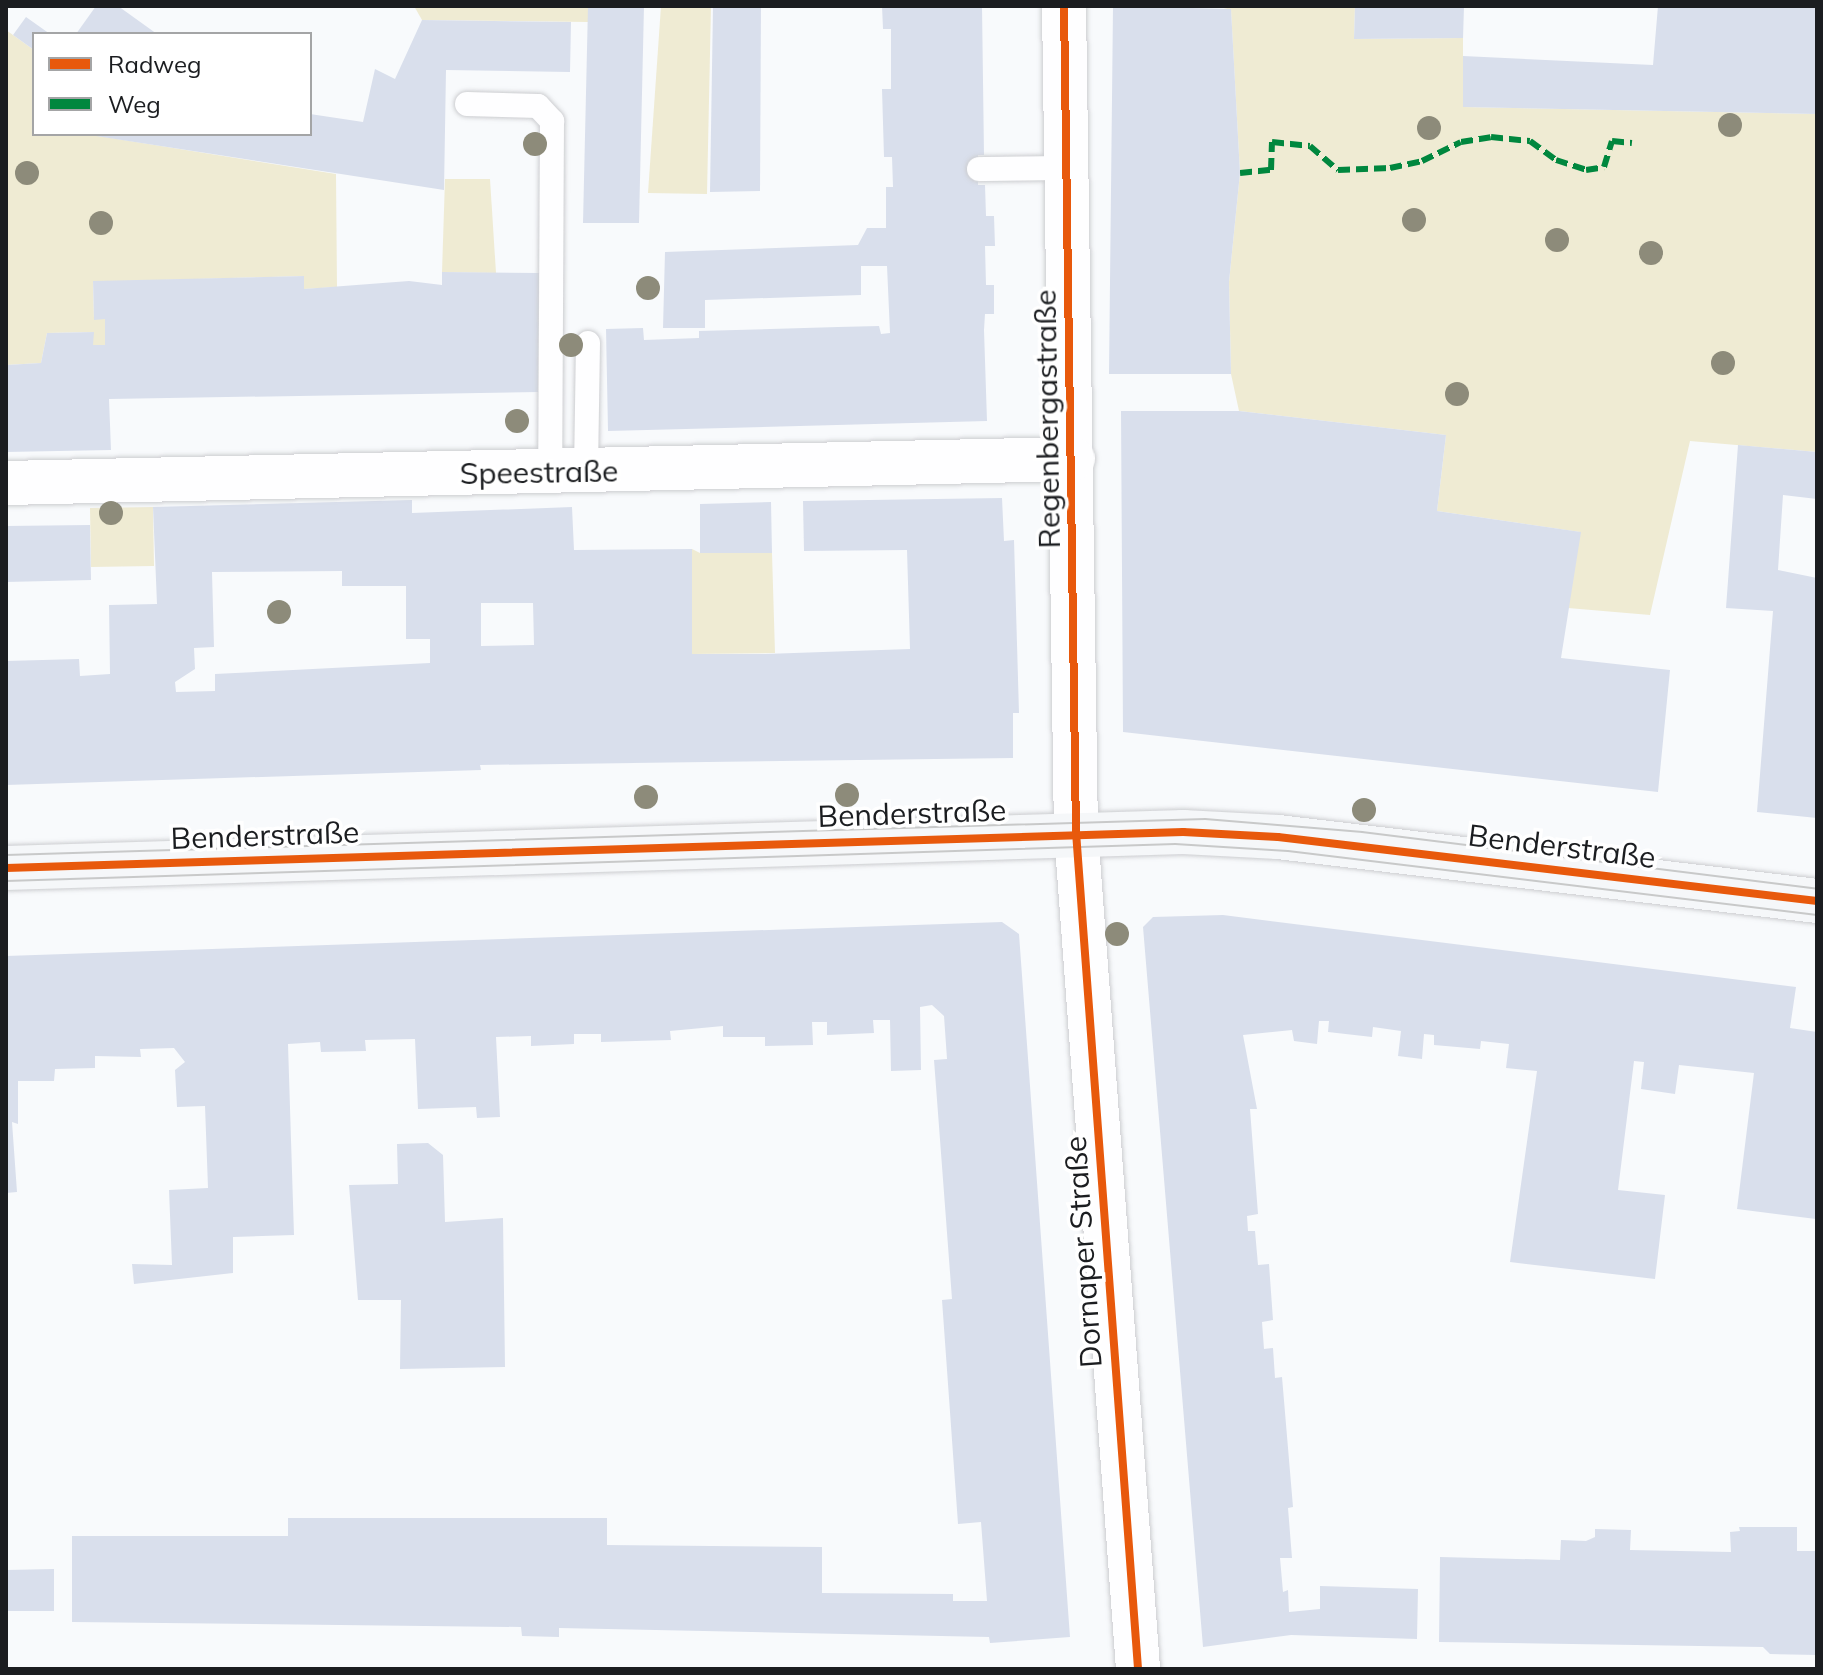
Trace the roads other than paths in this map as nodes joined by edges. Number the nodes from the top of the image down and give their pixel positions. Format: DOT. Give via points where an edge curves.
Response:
graph roads {
  1 [pos="1064,6"];
  2 [pos="467,104"];
  3 [pos="1067,168"];
  4 [pos="979,169"];
  5 [pos="588,343"];
  6 [pos="1073,459"];
  7 [pos="568,471"];
  8 [pos="6,483"];
  9 [pos="1076,832"];
  10 [pos="6,868"];
  11 [pos="1817,901"];
  12 [pos="1138,1669"];
  1 -- 3 [label="street, Regenbergastraße"];
  2 -- 7 [label="lane" via="538,106 552,121"];
  3 -- 4 [label="lane"];
  3 -- 6 [label="street, Regenbergastraße"];
  5 -- 7 [label="lane"];
  6 -- 7 [label="street, Speestraße"];
  6 -- 9 [label="street, Regenbergastraße"];
  7 -- 8 [label="street, Speestraße"];
  9 -- 10 [label="street, Benderstraße"];
  9 -- 11 [label="street, Benderstraße" via="1278,837"];
  9 -- 12 [label="street, Dornaper Straße"];
}
